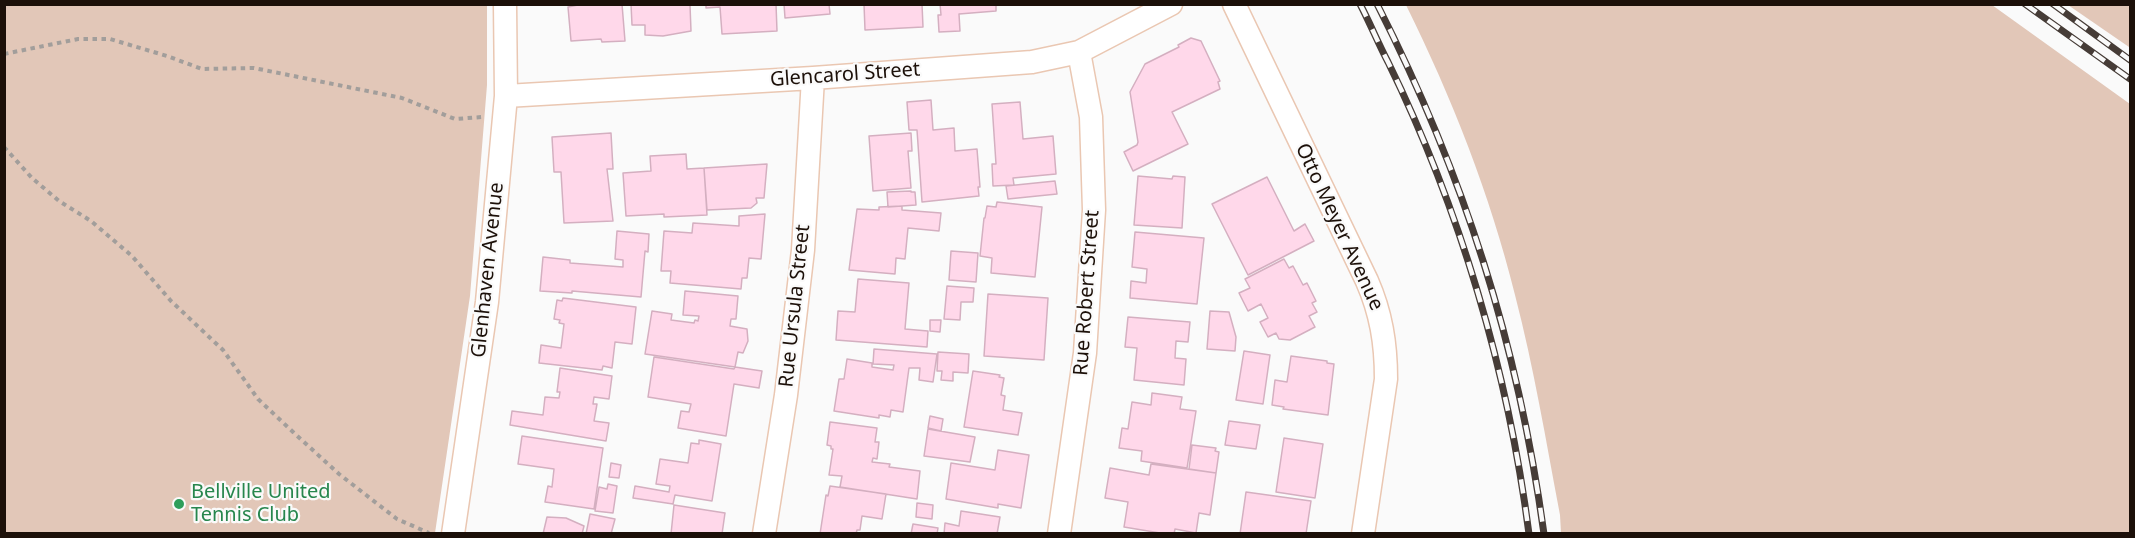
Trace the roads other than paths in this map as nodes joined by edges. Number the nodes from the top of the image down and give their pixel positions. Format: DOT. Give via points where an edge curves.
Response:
graph roads {
  1 [pos="505,4"];
  2 [pos="1171,4"];
  3 [pos="1234,4"];
  4 [pos="1079,52"];
  5 [pos="813,78"];
  6 [pos="505,107"];
  7 [pos="453,534"];
  8 [pos="764,534"];
  9 [pos="1059,534"];
  10 [pos="1363,534"];
  1 -- 6 [label="street, Glenhaven Avenue"];
  2 -- 4 [label="street, Glencarol Street"];
  3 -- 10 [label="street, Otto Meyer Avenue" via="1367,281 1383,328 1386,378"];
  4 -- 5 [label="street, Glencarol Street" via="1032,62"];
  4 -- 9 [label="street, Rue Robert Street" via="1091,117 1094,210 1085,353"];
  5 -- 6 [label="street, Glencarol Street"];
  5 -- 8 [label="street, Rue Ursula Street" via="802,261"];
  6 -- 7 [label="street, Glenhaven Avenue" via="487,302"];
}
